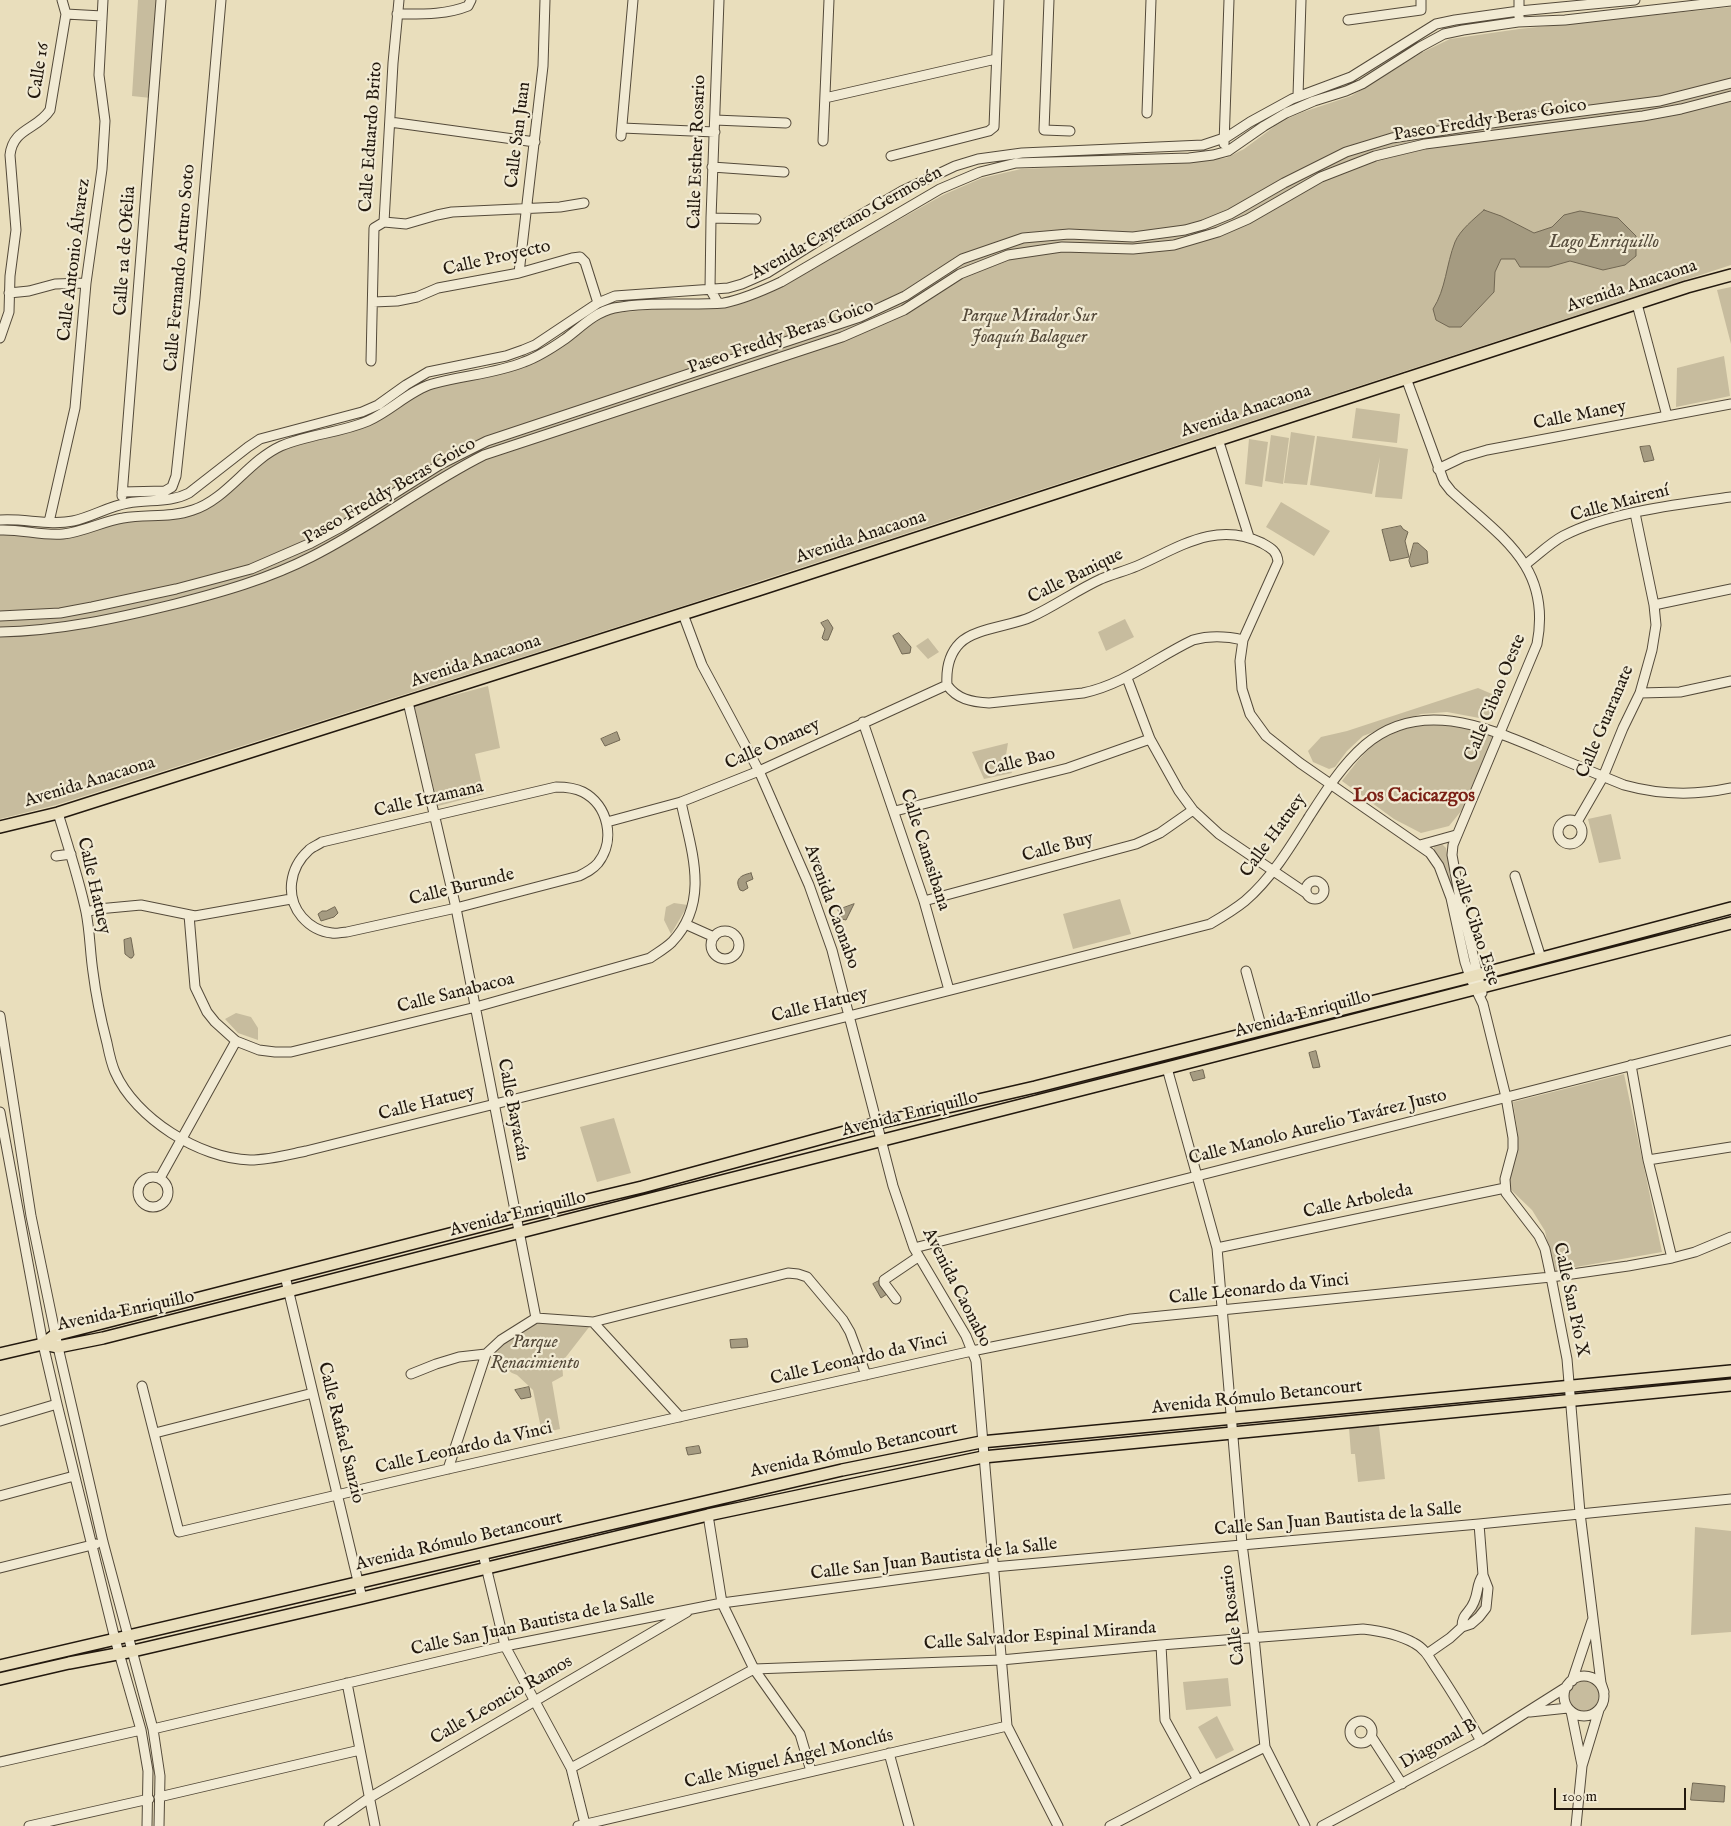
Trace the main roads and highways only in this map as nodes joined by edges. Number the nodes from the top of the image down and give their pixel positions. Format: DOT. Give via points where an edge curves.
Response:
graph roads {
  1 [pos="1731,275"];
  2 [pos="0,827"];
  3 [pos="1731,908"];
  4 [pos="1731,923"];
  5 [pos="1035,1087"];
  6 [pos="1039,1100"];
  7 [pos="57,1341"];
  8 [pos="0,1354"];
  9 [pos="1731,1371"];
  10 [pos="1731,1385"];
  11 [pos="0,1666"];
  12 [pos="0,1679"];
  1 -- 2 [label="main road, Avenida Anacaona" via="684,614 58,813"];
  3 -- 5 [label="main road, Avenida Enriquillo"];
  4 -- 6 [label="main road, Avenida Enriquillo"];
  5 -- 6 [label="main road"];
  5 -- 7 [label="main road, Avenida Enriquillo" via="878,1123 642,1187 285,1276"];
  6 -- 7 [label="main road, Avenida Enriquillo" via="103,1338"];
  7 -- 8 [label="main road, Avenida Enriquillo"];
  9 -- 11 [label="main road, Avenida Rómulo Betancourt" via="981,1442 829,1473"];
  10 -- 12 [label="main road, Avenida Rómulo Betancourt" via="983,1457 708,1515 362,1598"];
}
